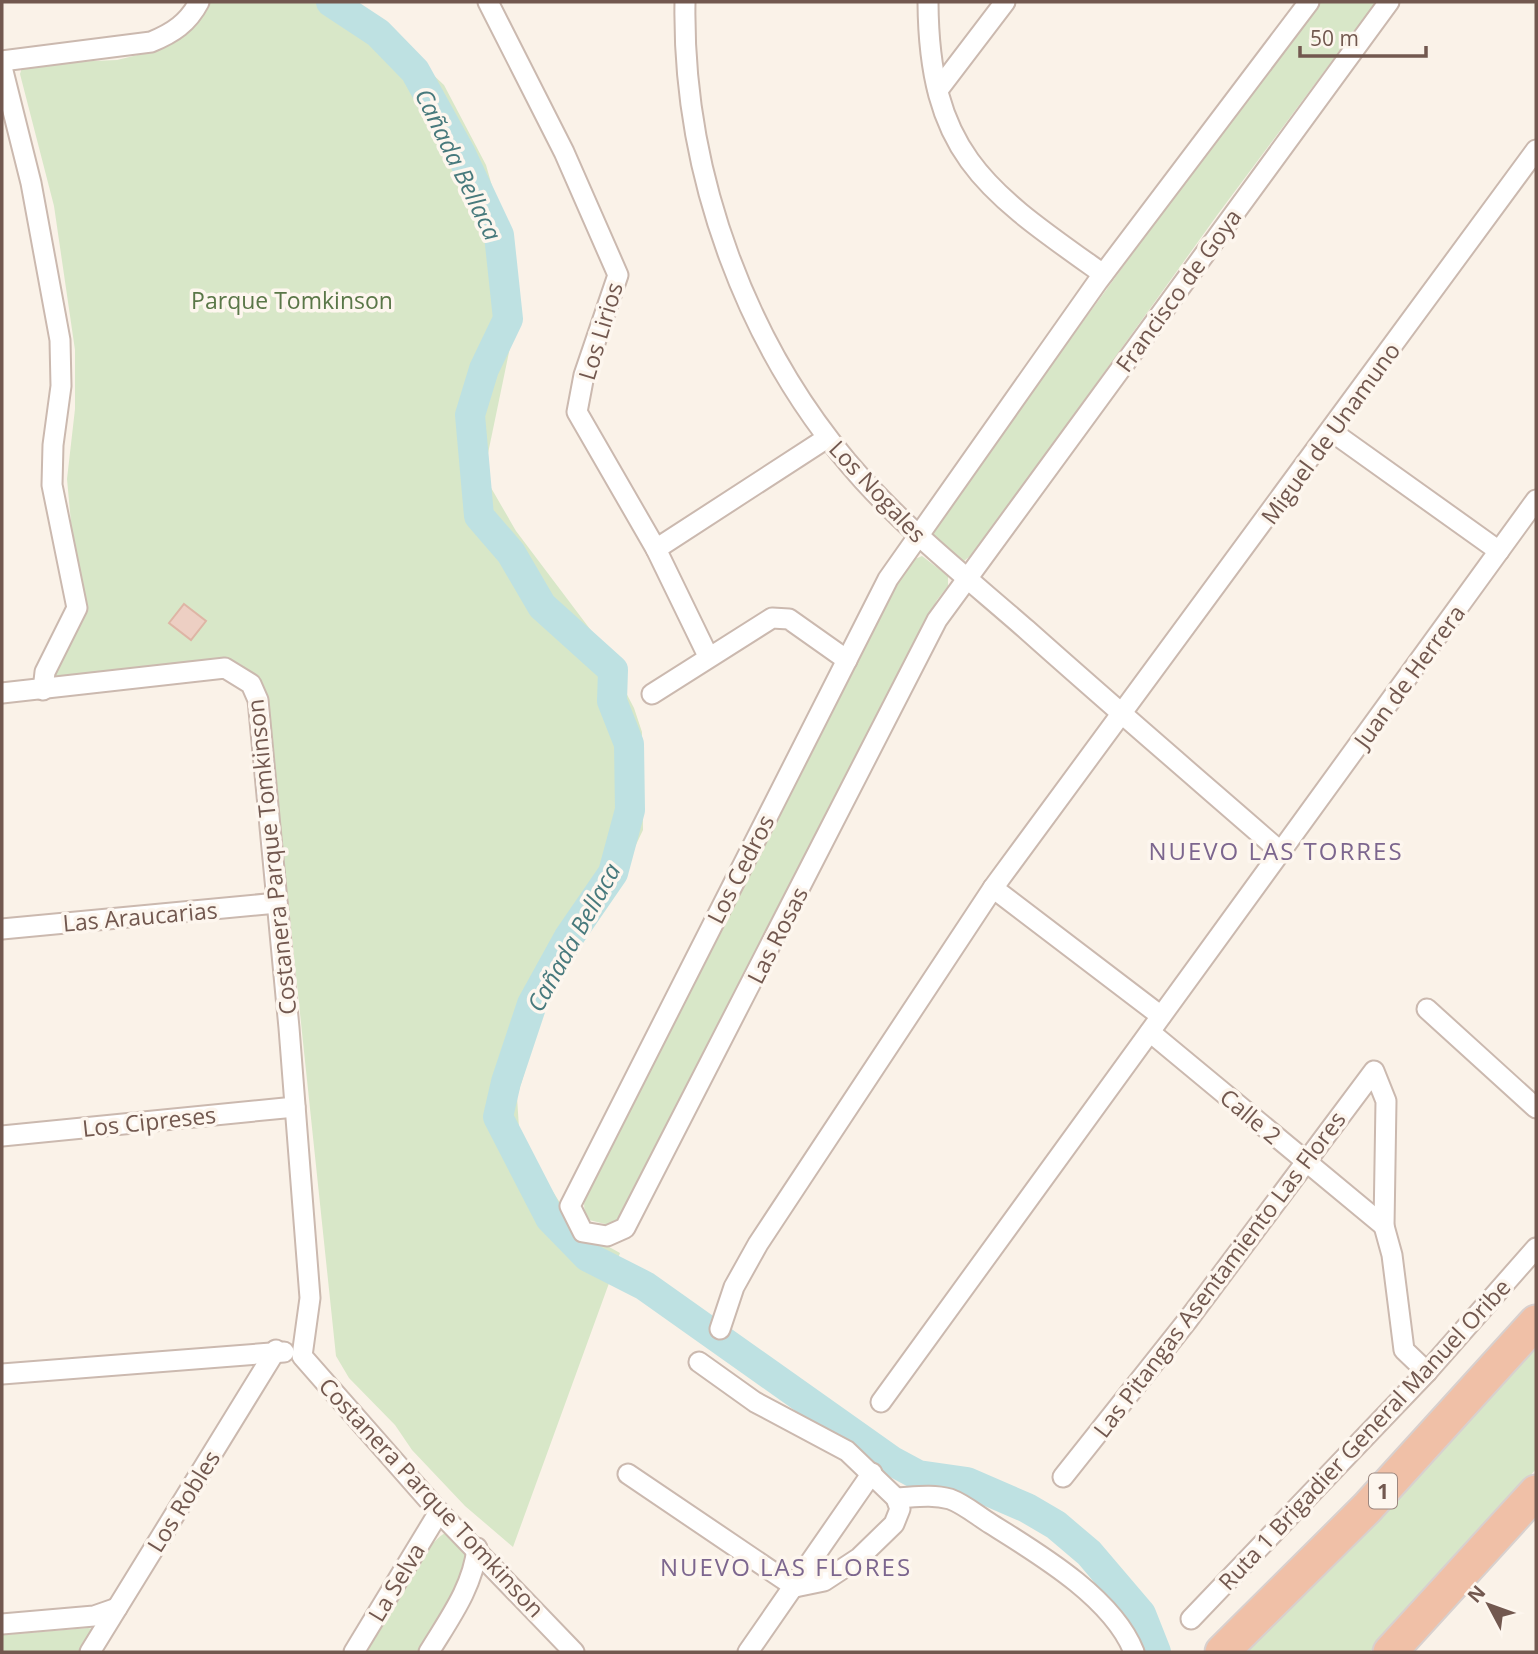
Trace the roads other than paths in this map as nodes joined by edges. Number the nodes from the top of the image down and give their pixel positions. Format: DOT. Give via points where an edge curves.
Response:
graph roads {
  1 [pos="200,2"];
  2 [pos="488,2"];
  3 [pos="685,2"];
  4 [pos="928,2"];
  5 [pos="1005,2"];
  6 [pos="1309,2"];
  7 [pos="1389,2"];
  8 [pos="2,61"];
  9 [pos="2,67"];
  10 [pos="938,90"];
  11 [pos="1536,150"];
  12 [pos="1103,274"];
  13 [pos="1331,432"];
  14 [pos="827,438"];
  15 [pos="1536,500"];
  16 [pos="917,536"];
  17 [pos="656,549"];
  18 [pos="1499,551"];
  19 [pos="967,578"];
  20 [pos="708,656"];
  21 [pos="847,660"];
  22 [pos="43,690"];
  23 [pos="2,693"];
  24 [pos="652,694"];
  25 [pos="1122,714"];
  26 [pos="1281,852"];
  27 [pos="993,888"];
  28 [pos="277,903"];
  29 [pos="2,929"];
  30 [pos="1427,1009"];
  31 [pos="1161,1016"];
  32 [pos="1150,1032"];
  33 [pos="295,1107"];
  34 [pos="1536,1108"];
  35 [pos="2,1136"];
  36 [pos="1305,1161"];
  37 [pos="570,1206"];
  38 [pos="1384,1226"];
  39 [pos="1536,1248"];
  40 [pos="1536,1322"];
  41 [pos="720,1329"];
  42 [pos="276,1350"];
  43 [pos="302,1356"];
  44 [pos="699,1362"];
  45 [pos="1427,1372"];
  46 [pos="2,1374"];
  47 [pos="881,1402"];
  48 [pos="872,1473"];
  49 [pos="628,1474"];
  50 [pos="1063,1477"];
  51 [pos="1536,1492"];
  52 [pos="897,1498"];
  53 [pos="439,1512"];
  54 [pos="477,1548"];
  55 [pos="794,1587"];
  56 [pos="117,1608"];
  57 [pos="1191,1619"];
  58 [pos="2,1624"];
  59 [pos="90,1652"];
  60 [pos="354,1652"];
  61 [pos="429,1652"];
  62 [pos="574,1652"];
  63 [pos="748,1652"];
  64 [pos="1134,1652"];
  65 [pos="1222,1652"];
  66 [pos="1390,1652"];
  1 -- 8 [label="street" via="172,33 151,42"];
  2 -- 17 [label="street, Los Lirios" via="615,263 618,275 584,375 577,412"];
  3 -- 14 [label="street, Los Nogales" via="692,121 717,224 775,354"];
  4 -- 10 [label="street" via="928,42"];
  5 -- 10 [label="street"];
  6 -- 12 [label="street"];
  7 -- 19 [label="street, Francisco de Goya"];
  9 -- 22 [label="street" via="32,183 60,340 61,386 52,485 77,608 45,673"];
  10 -- 12 [label="street" via="962,154 982,179"];
  11 -- 13 [label="street, Miguel de Unamuno"];
  12 -- 16 [label="street"];
  13 -- 18 [label="street"];
  13 -- 25 [label="street, Miguel de Unamuno"];
  14 -- 16 [label="street, Los Nogales"];
  14 -- 17 [label="street"];
  15 -- 18 [label="street, Juan de Herrera"];
  16 -- 19 [label="street, Los Nogales"];
  16 -- 21 [label="street, Los Cedros" via="888,579"];
  17 -- 20 [label="street, Los Lirios"];
  18 -- 26 [label="street, Juan de Herrera"];
  19 -- 25 [label="street, Los Nogales"];
  19 -- 37 [label="street, Las Rosas" via="937,621 625,1228 607,1236 583,1231"];
  20 -- 21 [label="street" via="764,620 780,617"];
  20 -- 24 [label="street"];
  21 -- 37 [label="street, Los Cedros"];
  22 -- 23 [label="street"];
  22 -- 28 [label="street, Costanera Parque Tomkinson" via="225,668 251,684 258,700"];
  25 -- 26 [label="street, Los Nogales"];
  25 -- 27 [label="street, Miguel de Unamuno"];
  26 -- 31 [label="street, Juan de Herrera"];
  27 -- 31 [label="street"];
  27 -- 41 [label="street, Miguel de Unamuno" via="758,1244 734,1287"];
  28 -- 29 [label="street, Las Araucarias"];
  28 -- 33 [label="street, Costanera Parque Tomkinson"];
  30 -- 34 [label="street"];
  31 -- 32 [label="street, Juan de Herrera"];
  32 -- 36 [label="street, Calle 2"];
  32 -- 47 [label="street, Juan de Herrera"];
  33 -- 35 [label="street, Los Cipreses"];
  33 -- 43 [label="street, Costanera Parque Tomkinson" via="310,1298"];
  36 -- 38 [label="street, Calle 2"];
  36 -- 38 [label="street, Las Pitangas Asentamiento Las Flores" via="1374,1072 1387,1101"];
  36 -- 50 [label="street, Las Pitangas Asentamiento Las Flores" via="1187,1321"];
  38 -- 45 [label="street" via="1404,1350"];
  39 -- 45 [label="street, Ruta 1 Brigadier General Manuel Oribe"];
  40 -- 65 [label="highway, Ruta 1 Brigadier General Manuel Oribe / 1" via="1367,1508"];
  42 -- 43 [label="street"];
  42 -- 46 [label="street"];
  42 -- 56 [label="street, Los Robles"];
  43 -- 53 [label="street, Costanera Parque Tomkinson"];
  44 -- 48 [label="street" via="755,1402 846,1451"];
  45 -- 57 [label="street, Ruta 1 Brigadier General Manuel Oribe"];
  48 -- 52 [label="street"];
  48 -- 55 [label="street"];
  49 -- 55 [label="street"];
  51 -- 66 [label="highway"];
  52 -- 55 [label="street" via="900,1509 894,1524 859,1558 824,1581"];
  52 -- 64 [label="street" via="928,1495 955,1501 1036,1553 1094,1600"];
  53 -- 54 [label="street, Costanera Parque Tomkinson"];
  53 -- 60 [label="street, La Selva"];
  54 -- 61 [label="street" via="467,1587"];
  54 -- 62 [label="street, Costanera Parque Tomkinson"];
  55 -- 63 [label="street"];
  56 -- 58 [label="street" via="94,1616"];
  56 -- 59 [label="street, Los Robles"];
}
